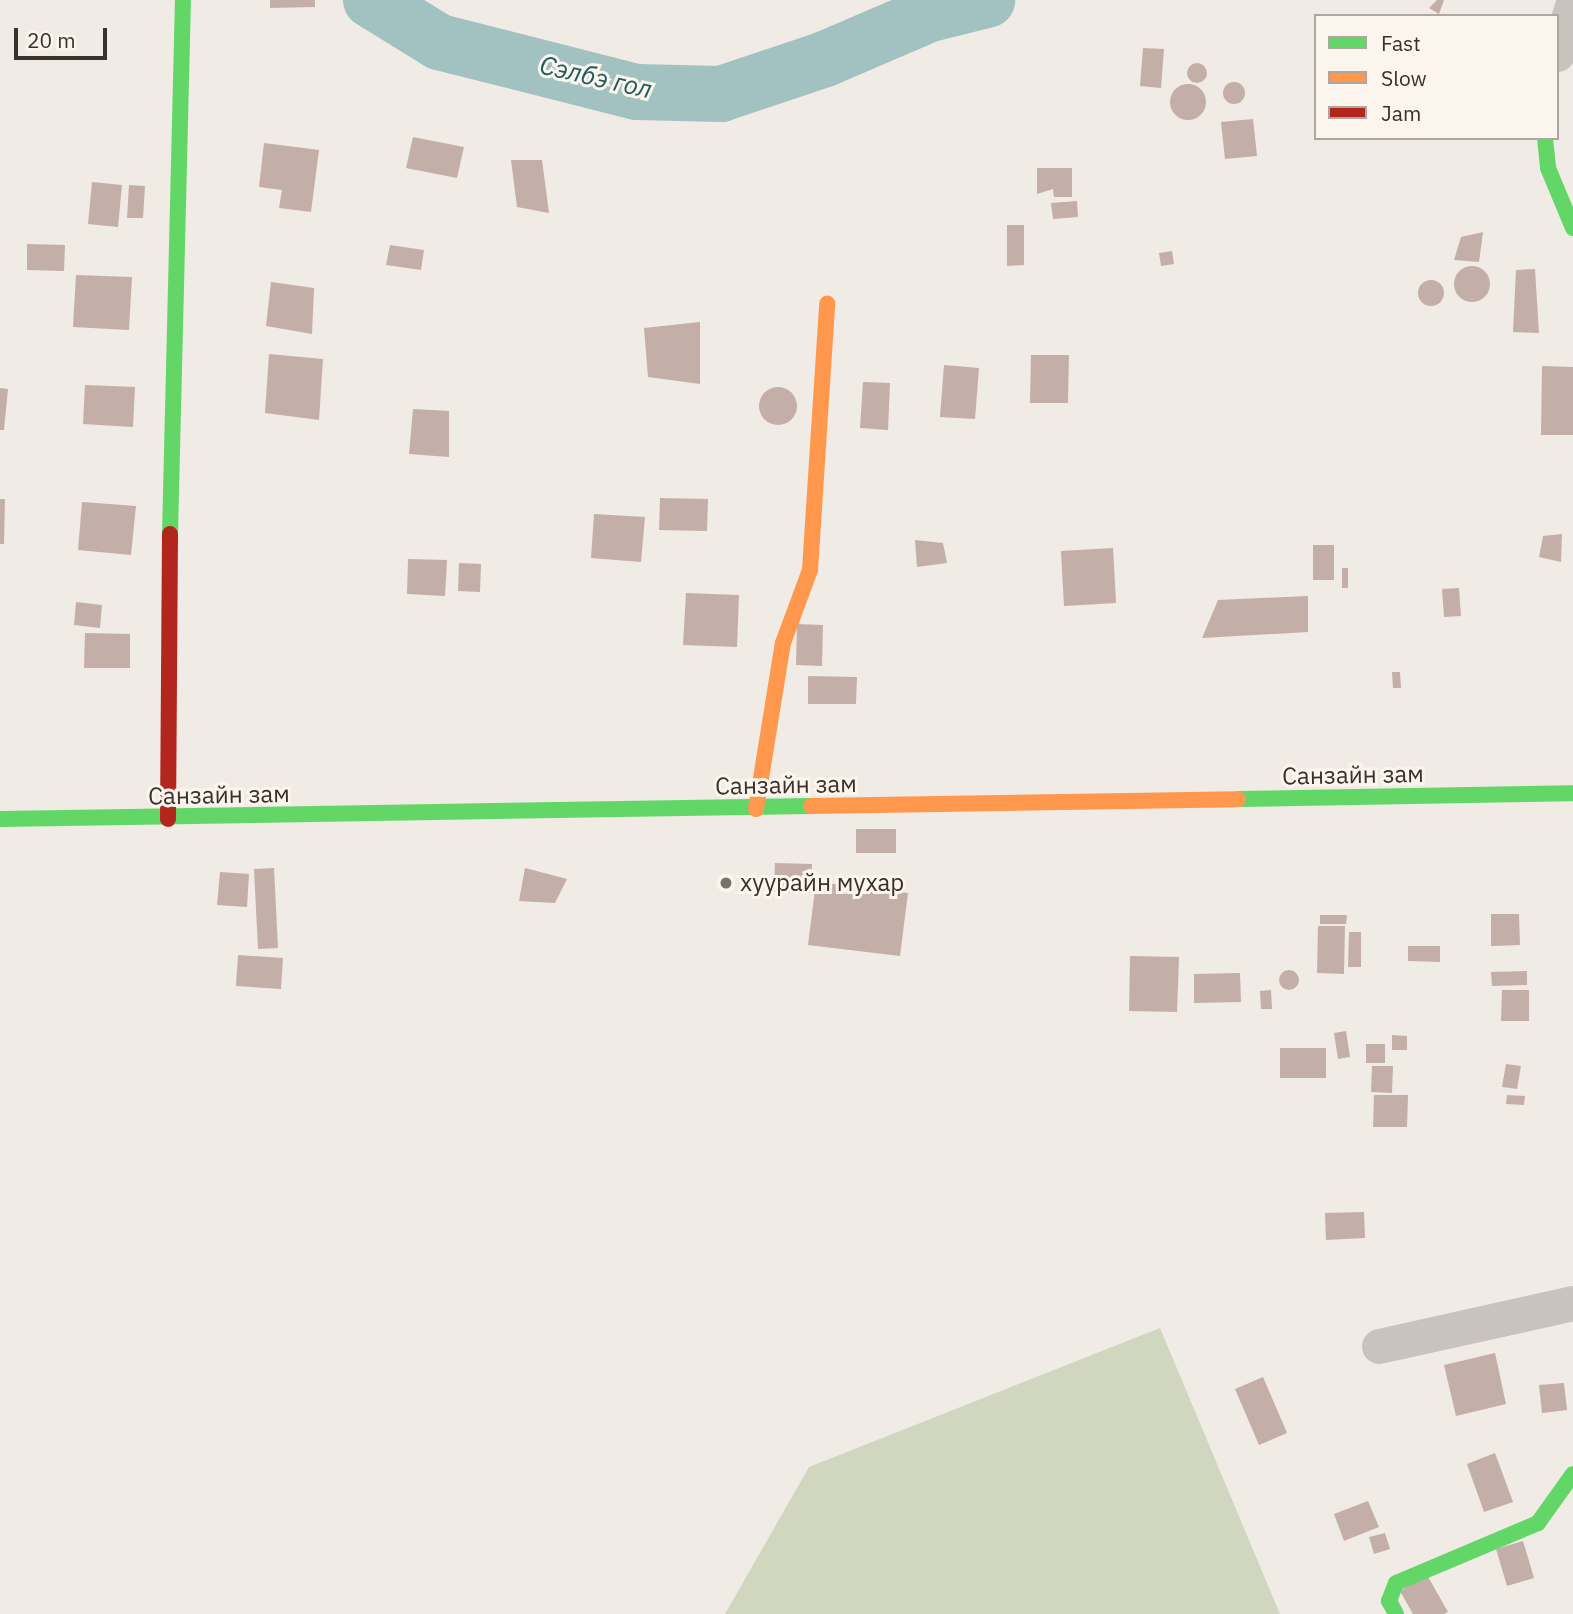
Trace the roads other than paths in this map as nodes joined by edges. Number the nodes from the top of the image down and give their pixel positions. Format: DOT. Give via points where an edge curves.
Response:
graph roads {
  1 [pos="183,0"];
  2 [pos="1573,3"];
  3 [pos="1559,48"];
  4 [pos="1545,140"];
  5 [pos="1573,228"];
  6 [pos="827,304"];
  7 [pos="1573,793"];
  8 [pos="757,808"];
  9 [pos="0,819"];
  10 [pos="168,819"];
  11 [pos="1573,1303"];
  12 [pos="1379,1346"];
  13 [pos="1573,1474"];
  14 [pos="1395,1614"];
  1 -- 10 [label="street" via="172,303"];
  2 -- 3 [label="street"];
  4 -- 5 [label="street" via="1548,168"];
  6 -- 8 [label="street" via="810,570 783,643"];
  7 -- 8 [label="street, Санзайн зам"];
  8 -- 10 [label="street, Санзайн зам"];
  9 -- 10 [label="street, Санзайн зам"];
  11 -- 12 [label="street"];
  13 -- 14 [label="street" via="1538,1523 1396,1583 1389,1601"];
}
